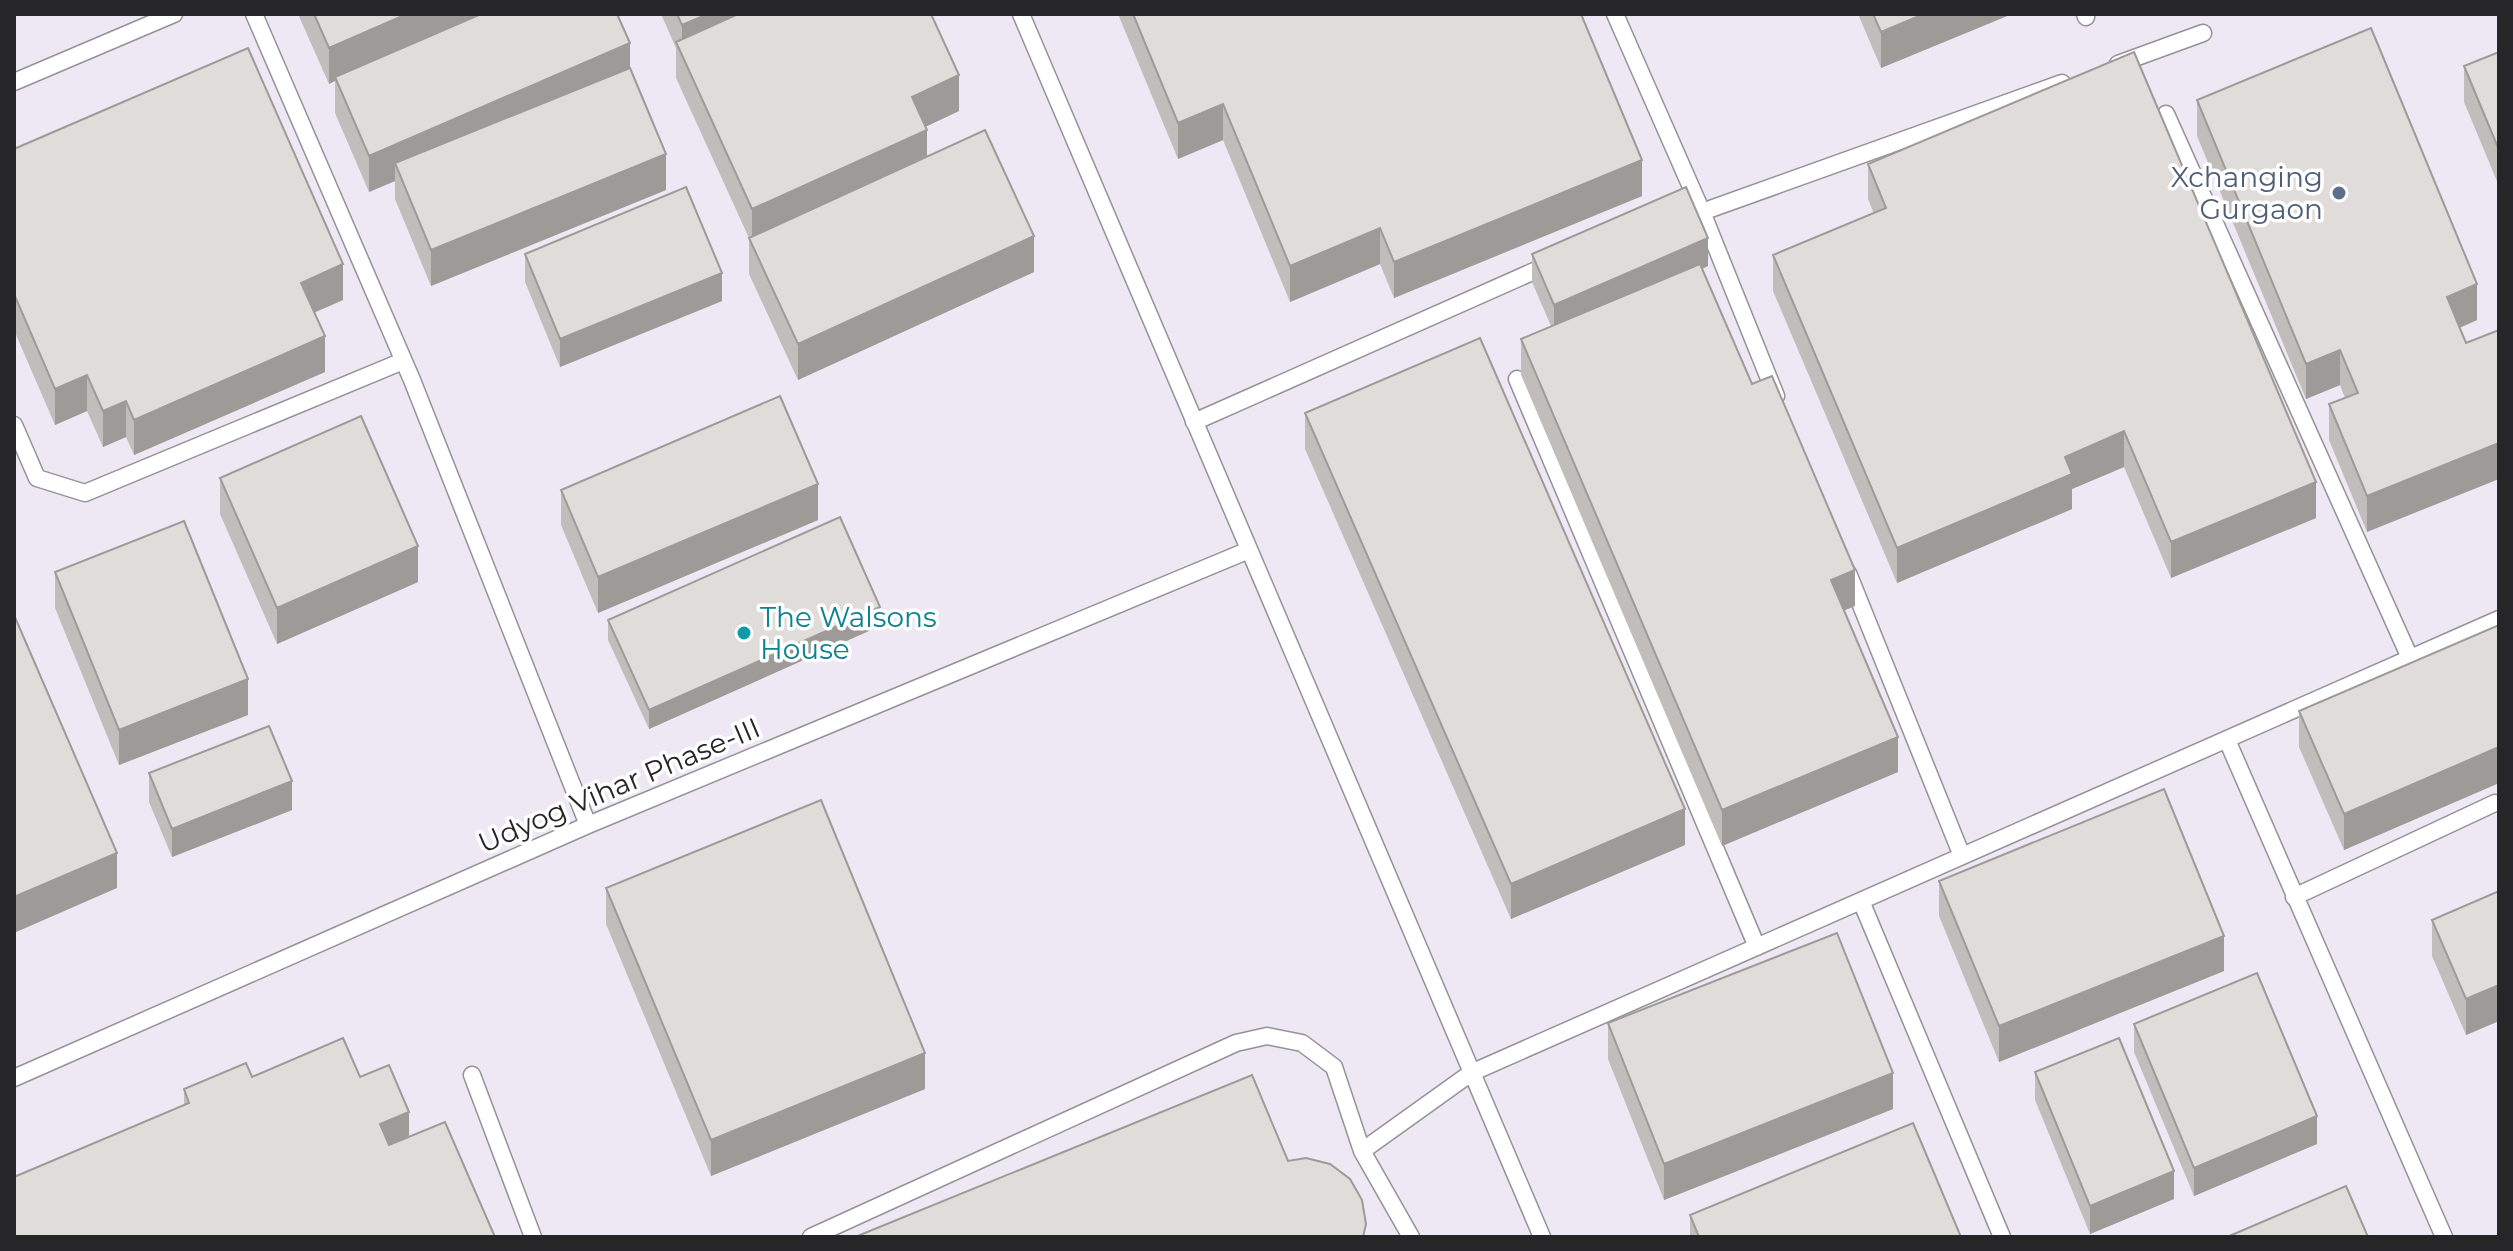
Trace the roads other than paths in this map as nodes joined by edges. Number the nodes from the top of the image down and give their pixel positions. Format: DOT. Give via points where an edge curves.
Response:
graph roads {
  1 [pos="174,14"];
  2 [pos="254,14"];
  3 [pos="1021,14"];
  4 [pos="1615,14"];
  5 [pos="2203,33"];
  6 [pos="14,82"];
  7 [pos="2166,114"];
  8 [pos="1702,212"];
  9 [pos="1564,257"];
  10 [pos="403,361"];
  11 [pos="1517,379"];
  12 [pos="1784,414"];
  13 [pos="1194,422"];
  14 [pos="14,425"];
  15 [pos="1249,550"];
  16 [pos="1842,559"];
  17 [pos="2499,619"];
  18 [pos="2410,658"];
  19 [pos="2227,740"];
  20 [pos="2495,803"];
  21 [pos="588,825"];
  22 [pos="1962,856"];
  23 [pos="2294,897"];
  24 [pos="1861,901"];
  25 [pos="1757,947"];
  26 [pos="1471,1073"];
  27 [pos="472,1075"];
  28 [pos="14,1078"];
  29 [pos="1362,1151"];
  30 [pos="533,1237"];
  31 [pos="811,1237"];
  32 [pos="1411,1237"];
  33 [pos="1542,1237"];
  34 [pos="2002,1237"];
  35 [pos="2444,1237"];
  1 -- 6 [label="lane"];
  2 -- 10 [label="lane"];
  3 -- 13 [label="lane"];
  4 -- 8 [label="lane"];
  5 -- 8 [label="lane"];
  7 -- 18 [label="lane"];
  8 -- 12 [label="lane"];
  9 -- 13 [label="lane"];
  10 -- 14 [label="lane" via="85,493 37,478"];
  10 -- 21 [label="lane"];
  11 -- 25 [label="lane"];
  13 -- 15 [label="lane"];
  15 -- 21 [label="lane, Udyog Vihar Phase-III"];
  15 -- 26 [label="lane"];
  16 -- 22 [label="lane"];
  17 -- 18 [label="lane"];
  18 -- 19 [label="lane"];
  19 -- 22 [label="lane"];
  19 -- 23 [label="lane"];
  20 -- 23 [label="lane"];
  21 -- 28 [label="lane, Udyog Vihar Phase-III"];
  22 -- 24 [label="lane"];
  23 -- 35 [label="lane"];
  24 -- 25 [label="lane"];
  24 -- 34 [label="lane"];
  25 -- 26 [label="lane"];
  26 -- 29 [label="lane"];
  26 -- 33 [label="lane"];
  27 -- 30 [label="lane"];
  29 -- 31 [label="lane" via="1334,1067 1302,1043 1267,1036 1236,1043"];
  29 -- 32 [label="lane"];
}
